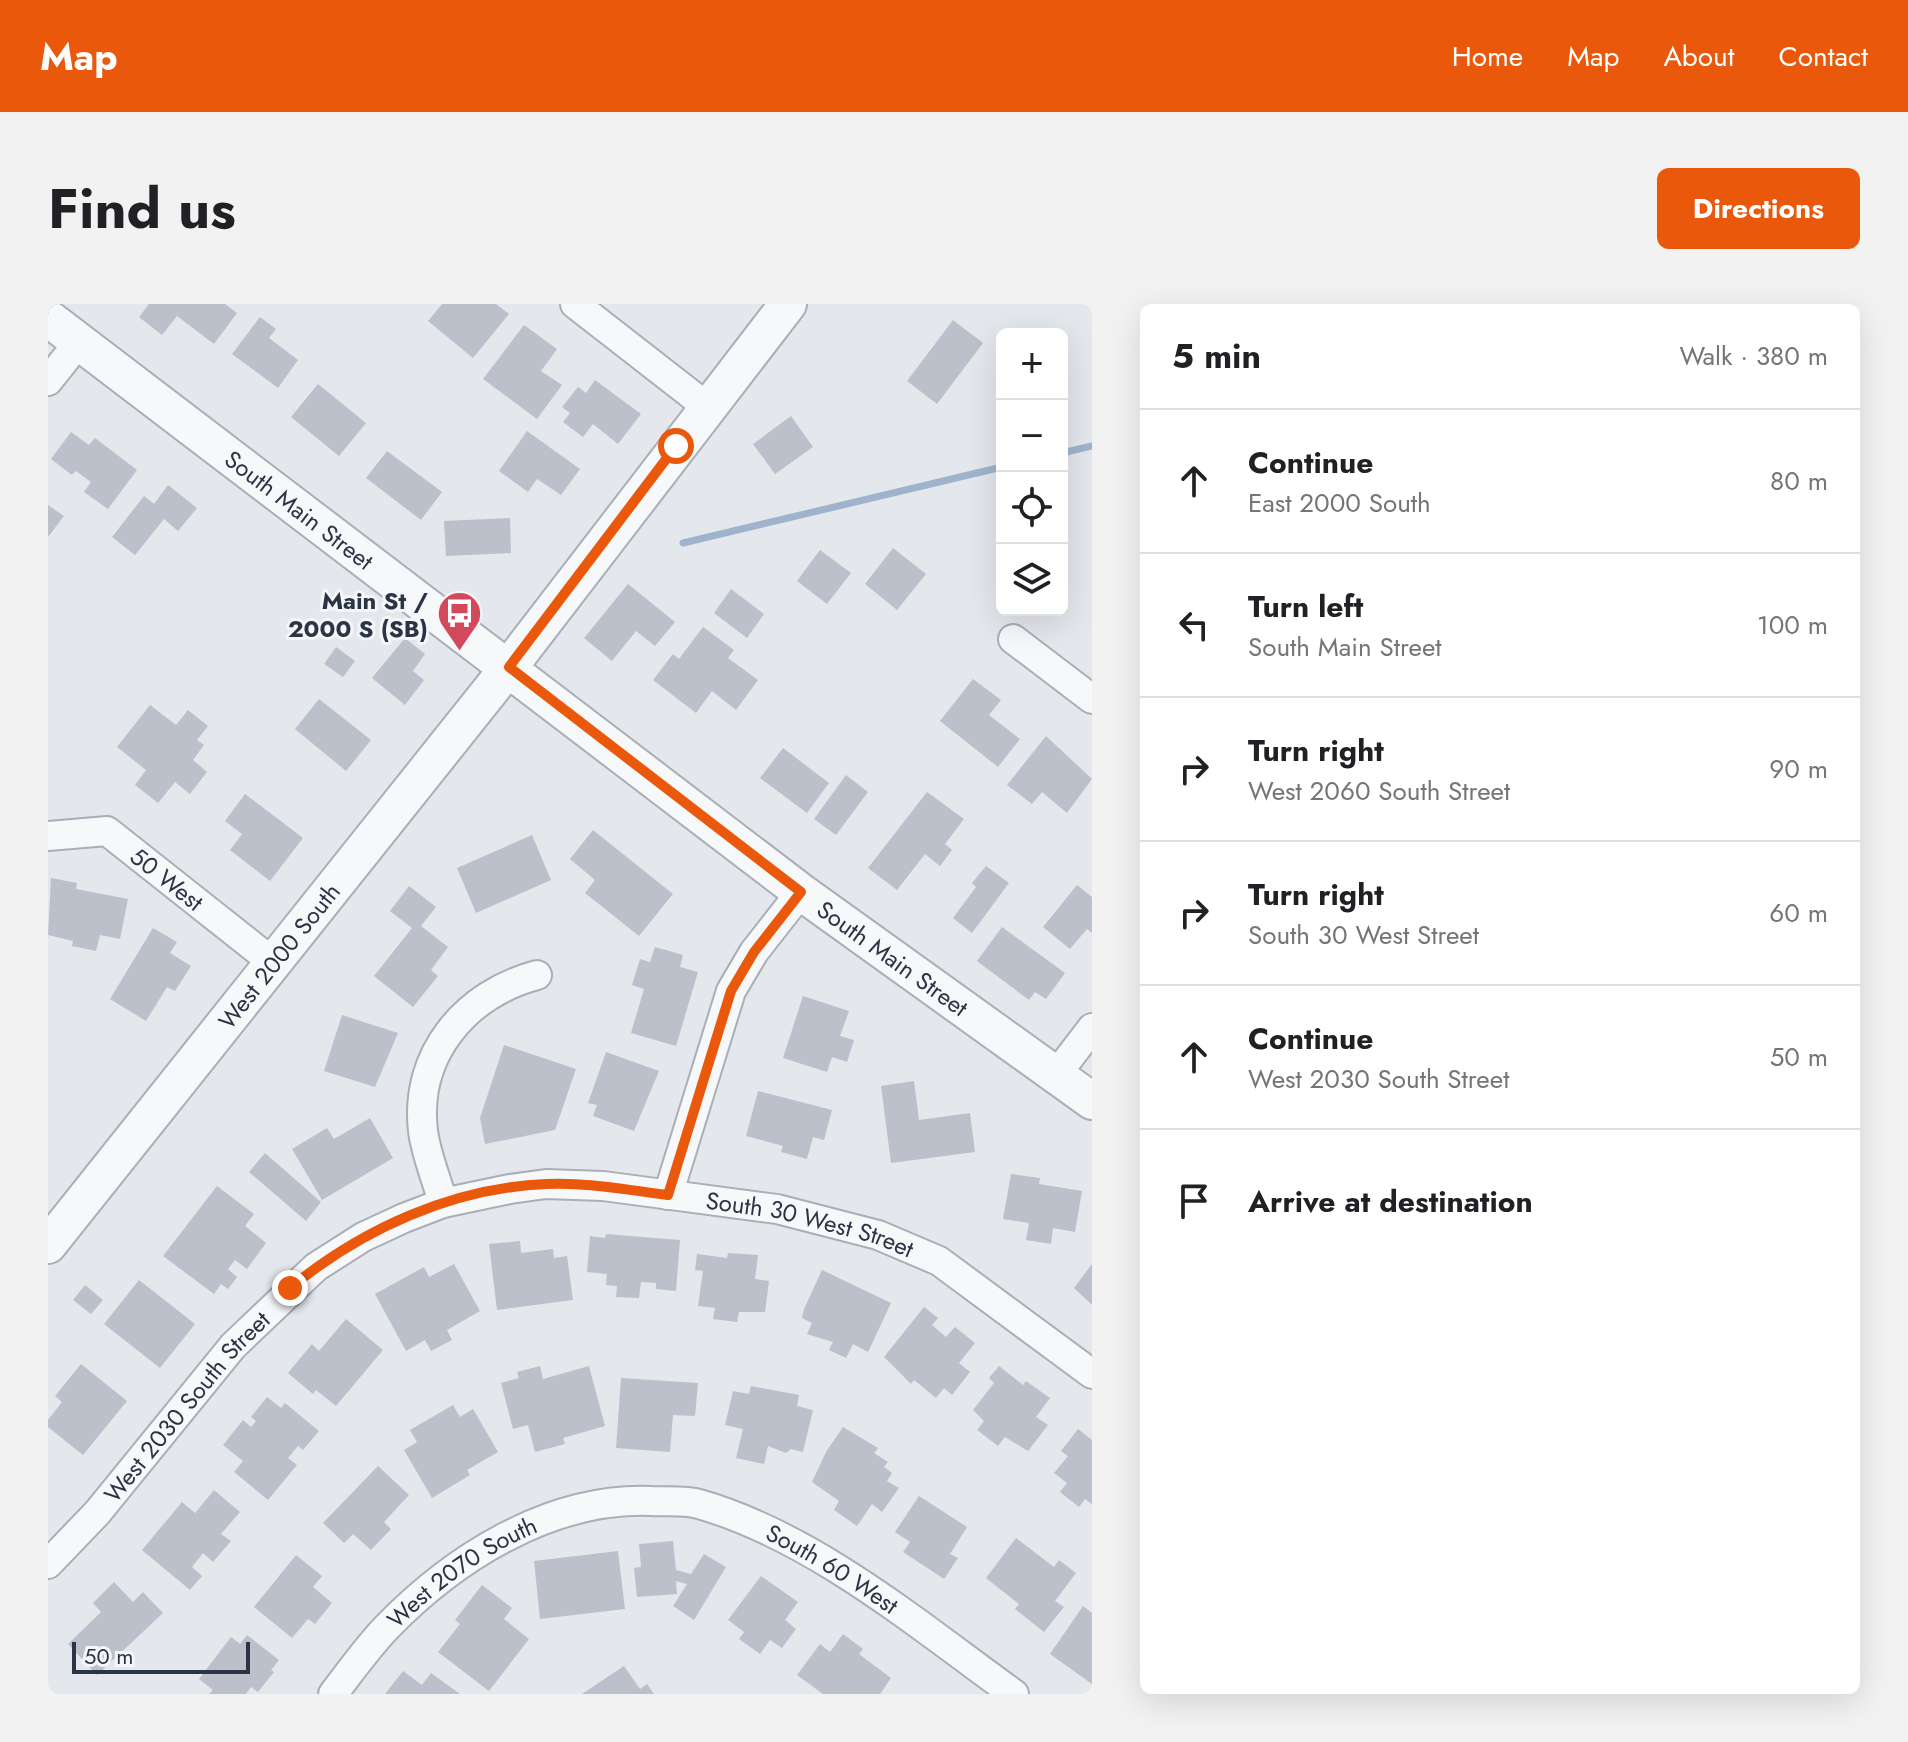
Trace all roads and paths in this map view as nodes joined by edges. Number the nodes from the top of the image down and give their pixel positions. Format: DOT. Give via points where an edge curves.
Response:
graph roads {
  1 [pos="575,304"];
  2 [pos="788,304"];
  3 [pos="48,318"];
  4 [pos="79,342"];
  5 [pos="48,381"];
  6 [pos="706,406"];
  7 [pos="1013,639"];
  8 [pos="509,667"];
  9 [pos="1092,699"];
  10 [pos="48,836"];
  11 [pos="801,892"];
  12 [pos="275,964"];
  13 [pos="537,975"];
  14 [pos="1092,1028"];
  15 [pos="1056,1075"];
  16 [pos="1092,1101"];
  17 [pos="668,1195"];
  18 [pos="443,1203"];
  19 [pos="48,1245"];
  20 [pos="1092,1374"];
  21 [pos="626,1500"];
  22 [pos="48,1564"];
  23 [pos="333,1694"];
  24 [pos="1014,1694"];
  1 -- 6 [label="street"];
  2 -- 6 [label="street, West 2000 South"];
  3 -- 4 [label="street, South Main Street"];
  4 -- 5 [label="street"];
  4 -- 8 [label="street, South Main Street"];
  6 -- 8 [label="street, West 2000 South"];
  7 -- 9 [label="street"];
  8 -- 11 [label="street, South Main Street"];
  8 -- 12 [label="street, West 2000 South"];
  10 -- 12 [label="street, 50 West" via="107,831"];
  11 -- 15 [label="street, South Main Street"];
  11 -- 17 [label="street" via="731,991"];
  12 -- 19 [label="street, West 2000 South"];
  13 -- 18 [label="street" via="488,993 463,1013 429,1069 423,1132"];
  14 -- 15 [label="street"];
  15 -- 16 [label="street, South Main Street"];
  17 -- 18 [label="street, South 30 West Street" via="546,1184"];
  17 -- 20 [label="street, South 30 West Street" via="777,1209 878,1235 939,1261"];
  18 -- 22 [label="street, West 2030 South Street" via="363,1237 290,1288 233,1346 97,1513"];
  21 -- 23 [label="street, West 2070 South" via="559,1512 496,1543 434,1584 395,1620"];
  21 -- 24 [label="street, South 60 West" via="696,1503 764,1528 885,1600"];
}
